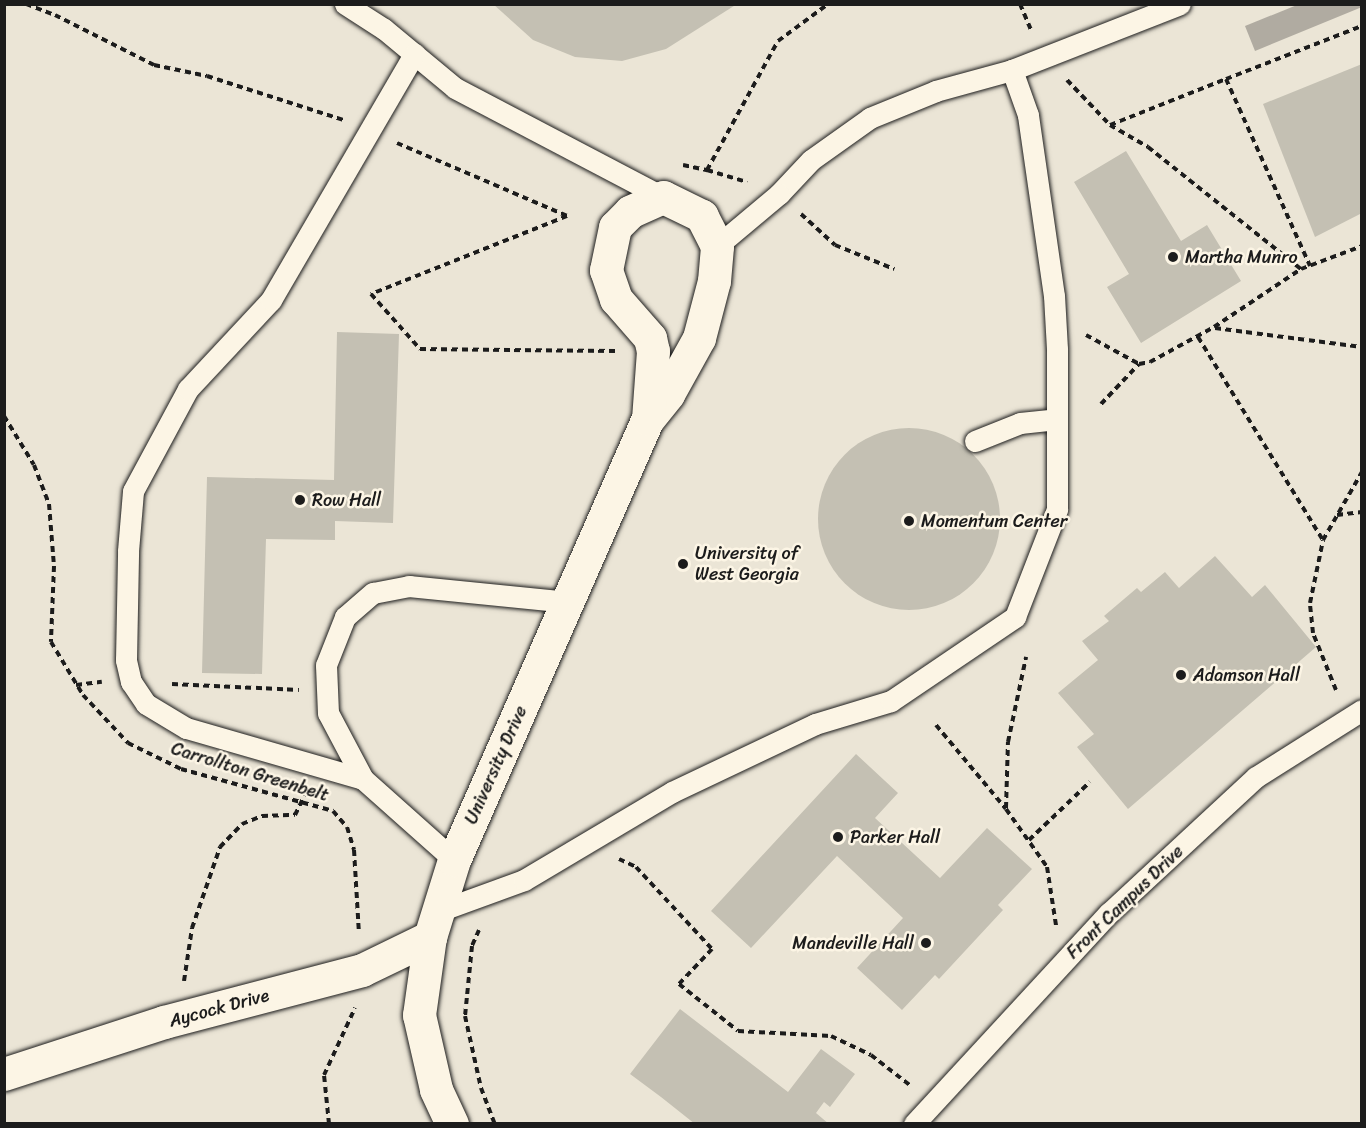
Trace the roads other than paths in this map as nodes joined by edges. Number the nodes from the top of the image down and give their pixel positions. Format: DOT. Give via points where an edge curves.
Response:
graph roads {
  1 [pos="345,4"];
  2 [pos="1180,4"];
  3 [pos="414,54"];
  4 [pos="1012,70"];
  5 [pos="663,197"];
  6 [pos="717,246"];
  7 [pos="648,419"];
  8 [pos="1057,419"];
  9 [pos="975,441"];
  10 [pos="568,602"];
  11 [pos="1362,710"];
  12 [pos="363,778"];
  13 [pos="454,860"];
  14 [pos="435,924"];
  15 [pos="4,1074"];
  16 [pos="452,1124"];
  17 [pos="914,1124"];
  1 -- 3 [label="lane"];
  2 -- 4 [label="lane"];
  3 -- 5 [label="lane" via="454,88"];
  3 -- 12 [label="lane" via="271,300 188,389 133,491 128,551 126,660 131,682 146,704 186,728"];
  4 -- 6 [label="lane" via="936,90 870,118 811,160 779,194"];
  4 -- 8 [label="lane" via="1028,115 1054,296"];
  5 -- 6 [label="street" via="702,216"];
  5 -- 7 [label="street, University Drive" via="630,212 615,227 606,270 616,299 650,338 653,351"];
  6 -- 7 [label="street, University Drive" via="714,282 699,338 668,394"];
  7 -- 10 [label="street, University Drive"];
  8 -- 9 [label="lane" via="1020,423"];
  8 -- 14 [label="lane" via="1057,509 1015,617 891,701 815,724 672,792 524,880"];
  10 -- 12 [label="lane" via="410,586 373,593 345,617 326,665 328,713"];
  10 -- 13 [label="street, University Drive"];
  11 -- 17 [label="lane, Front Campus Drive" via="1257,777 1109,913"];
  12 -- 13 [label="lane"];
  13 -- 14 [label="street, University Drive"];
  14 -- 15 [label="street, Aycock Drive" via="362,970 164,1022"];
  14 -- 16 [label="street, University Drive" via="419,1016 436,1089"];
}
